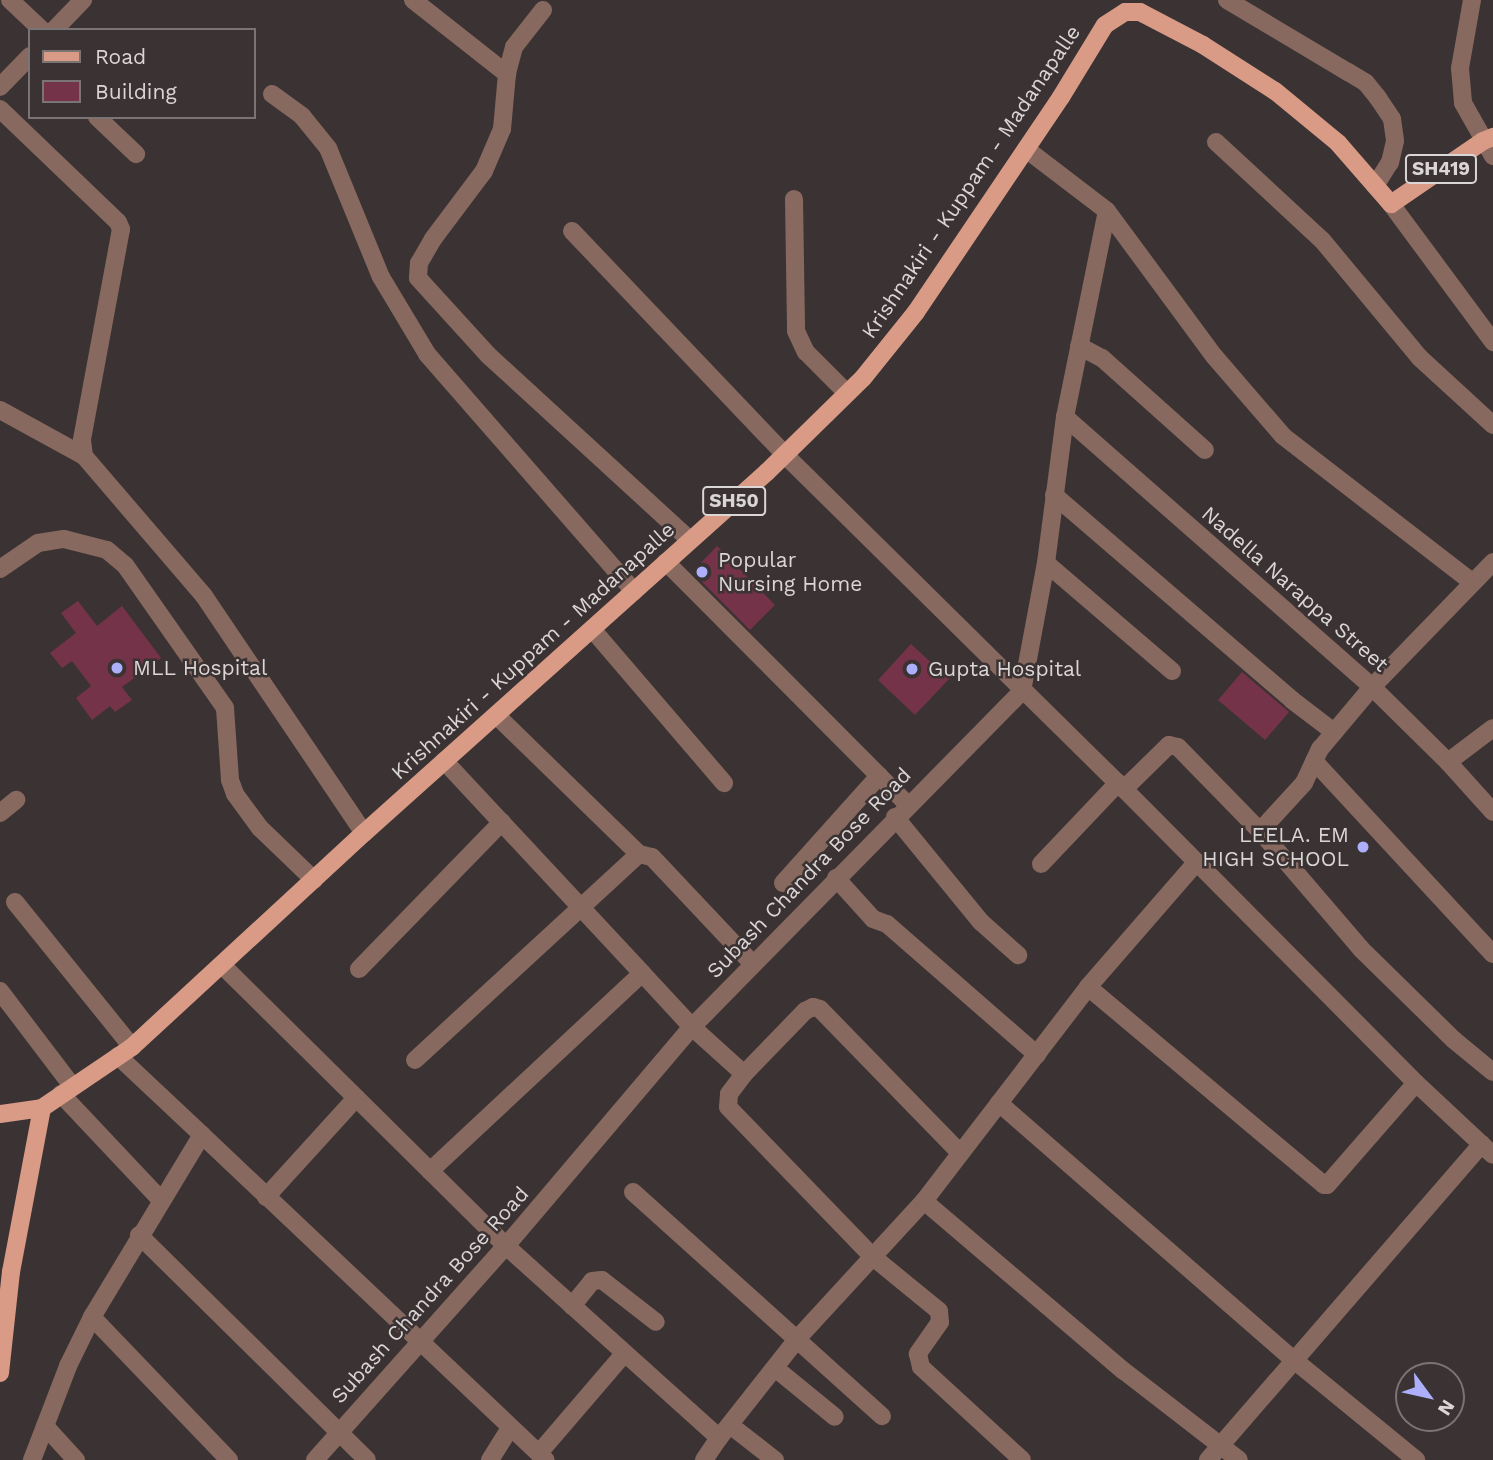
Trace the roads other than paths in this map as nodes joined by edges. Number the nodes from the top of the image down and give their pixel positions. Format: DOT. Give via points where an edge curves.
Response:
graph roads {
  1 [pos="10,0"];
  2 [pos="83,0"];
  3 [pos="414,0"];
  4 [pos="1227,0"];
  5 [pos="1472,0"];
  6 [pos="543,3"];
  7 [pos="1122,6"];
  8 [pos="40,28"];
  9 [pos="56,28"];
  10 [pos="28,58"];
  11 [pos="508,74"];
  12 [pos="0,87"];
  13 [pos="272,94"];
  14 [pos="0,109"];
  15 [pos="99,119"];
  16 [pos="1216,142"];
  17 [pos="1490,145"];
  18 [pos="1026,149"];
  19 [pos="136,154"];
  20 [pos="1375,186"];
  21 [pos="794,199"];
  22 [pos="1391,204"];
  23 [pos="1107,211"];
  24 [pos="572,231"];
  25 [pos="1493,342"];
  26 [pos="1079,346"];
  27 [pos="847,393"];
  28 [pos="0,410"];
  29 [pos="1065,417"];
  30 [pos="1493,425"];
  31 [pos="1205,450"];
  32 [pos="785,455"];
  33 [pos="84,456"];
  34 [pos="1054,495"];
  35 [pos="690,540"];
  36 [pos="666,562"];
  37 [pos="1045,562"];
  38 [pos="1493,562"];
  39 [pos="0,569"];
  40 [pos="1472,582"];
  41 [pos="634,591"];
  42 [pos="592,629"];
  43 [pos="1172,671"];
  44 [pos="1372,687"];
  45 [pos="1022,691"];
  46 [pos="496,715"];
  47 [pos="1493,728"];
  48 [pos="1334,732"];
  49 [pos="444,761"];
  50 [pos="1314,761"];
  51 [pos="1448,762"];
  52 [pos="879,776"];
  53 [pos="724,783"];
  54 [pos="1121,786"];
  55 [pos="16,800"];
  56 [pos="901,811"];
  57 [pos="1493,812"];
  58 [pos="0,813"];
  59 [pos="502,822"];
  60 [pos="1260,831"];
  61 [pos="364,833"];
  62 [pos="639,854"];
  63 [pos="1041,864"];
  64 [pos="1195,864"];
  65 [pos="836,878"];
  66 [pos="314,880"];
  67 [pos="783,883"];
  68 [pos="15,902"];
  69 [pos="578,907"];
  70 [pos="1493,954"];
  71 [pos="1018,955"];
  72 [pos="752,963"];
  73 [pos="222,965"];
  74 [pos="359,969"];
  75 [pos="642,973"];
  76 [pos="1088,987"];
  77 [pos="0,990"];
  78 [pos="7,1014"];
  79 [pos="692,1027"];
  80 [pos="125,1051"];
  81 [pos="1037,1055"];
  82 [pos="415,1060"];
  83 [pos="1493,1072"];
  84 [pos="744,1074"];
  85 [pos="1416,1083"];
  86 [pos="66,1090"];
  87 [pos="356,1098"];
  88 [pos="999,1103"];
  89 [pos="42,1108"];
  90 [pos="0,1114"];
  91 [pos="202,1135"];
  92 [pos="1487,1149"];
  93 [pos="960,1153"];
  94 [pos="430,1171"];
  95 [pos="633,1192"];
  96 [pos="267,1198"];
  97 [pos="161,1200"];
  98 [pos="924,1201"];
  99 [pos="139,1235"];
  100 [pos="506,1246"];
  101 [pos="873,1257"];
  102 [pos="572,1306"];
  103 [pos="92,1317"];
  104 [pos="656,1322"];
  105 [pos="799,1338"];
  106 [pos="419,1342"];
  107 [pos="624,1354"];
  108 [pos="1294,1360"];
  109 [pos="775,1368"];
  110 [pos="0,1373"];
  111 [pos="883,1416"];
  112 [pos="835,1417"];
  113 [pos="45,1426"];
  114 [pos="510,1428"];
  115 [pos="724,1432"];
  116 [pos="338,1433"];
  117 [pos="1220,1446"];
  118 [pos="542,1457"];
  119 [pos="32,1460"];
  120 [pos="76,1460"];
  121 [pos="229,1460"];
  122 [pos="315,1460"];
  123 [pos="367,1460"];
  124 [pos="490,1460"];
  125 [pos="704,1460"];
  126 [pos="775,1460"];
  127 [pos="1022,1460"];
  128 [pos="1208,1460"];
  129 [pos="1239,1460"];
  130 [pos="1416,1460"];
  1 -- 8 [label="street"];
  2 -- 9 [label="street"];
  3 -- 11 [label="street"];
  4 -- 20 [label="street" via="1366,83 1378,98 1392,119 1395,141 1390,162"];
  5 -- 17 [label="street" via="1460,68 1463,103"];
  6 -- 11 [label="street" via="514,47"];
  7 -- 18 [label="main road, Krishnakiri - Kuppam - Madanapalle / SH50" via="1105,25"];
  7 -- 20 [label="main road, Krishnakiri - Kuppam - Madanapalle / SH50" via="1192,40 1275,91 1338,144"];
  10 -- 12 [label="street"];
  11 -- 35 [label="street" via="502,129 484,171 433,239 419,263 418,278 488,355"];
  13 -- 41 [label="street" via="302,116 328,148 381,276 427,354"];
  14 -- 33 [label="street" via="121,229 82,440"];
  15 -- 19 [label="street"];
  16 -- 30 [label="street" via="1322,240 1420,358"];
  17 -- 22 [label="main road, SH419"];
  18 -- 23 [label="street"];
  18 -- 27 [label="main road, Krishnakiri - Kuppam - Madanapalle / SH50" via="911,319"];
  20 -- 22 [label="main road, Krishnakiri - Kuppam - Madanapalle / SH50"];
  21 -- 27 [label="street" via="796,331 806,352"];
  22 -- 25 [label="street, Krishnakiri - Kuppam - Madanapalle"];
  23 -- 26 [label="street"];
  23 -- 40 [label="street" via="1214,356 1283,436"];
  24 -- 32 [label="street"];
  26 -- 29 [label="street"];
  26 -- 31 [label="street" via="1102,358"];
  27 -- 32 [label="main road, Krishnakiri - Kuppam - Madanapalle / SH50"];
  28 -- 33 [label="street"];
  29 -- 34 [label="street"];
  29 -- 44 [label="street, Nadella Narappa Street"];
  32 -- 35 [label="main road, Krishnakiri - Kuppam - Madanapalle / SH50"];
  32 -- 45 [label="street"];
  33 -- 61 [label="street" via="204,596"];
  34 -- 37 [label="street"];
  34 -- 48 [label="street"];
  35 -- 36 [label="main road, Krishnakiri - Kuppam - Madanapalle / SH50"];
  36 -- 41 [label="main road, Krishnakiri - Kuppam - Madanapalle / SH50"];
  36 -- 52 [label="street"];
  37 -- 43 [label="street"];
  37 -- 45 [label="street"];
  38 -- 40 [label="street"];
  39 -- 66 [label="street" via="38,543 64,539 107,550 125,565 225,708 235,793 260,828"];
  40 -- 44 [label="street"];
  41 -- 42 [label="main road, Krishnakiri - Kuppam - Madanapalle / SH50"];
  42 -- 46 [label="main road, Krishnakiri - Kuppam - Madanapalle / SH50"];
  42 -- 53 [label="street"];
  44 -- 48 [label="street"];
  44 -- 51 [label="street, Nadella Narappa Street"];
  45 -- 54 [label="street"];
  45 -- 56 [label="street, Subash Chandra Bose Road"];
  46 -- 49 [label="main road, Krishnakiri - Kuppam - Madanapalle / SH50"];
  46 -- 62 [label="street"];
  47 -- 51 [label="street"];
  48 -- 50 [label="street"];
  49 -- 59 [label="street"];
  49 -- 61 [label="main road, Krishnakiri - Kuppam - Madanapalle / SH50"];
  50 -- 60 [label="street" via="1304,783"];
  50 -- 70 [label="street"];
  51 -- 57 [label="street, Nadella Narappa Street"];
  52 -- 56 [label="street"];
  52 -- 67 [label="street"];
  54 -- 60 [label="street" via="1173,744"];
  54 -- 63 [label="street"];
  54 -- 64 [label="street"];
  55 -- 58 [label="street"];
  56 -- 65 [label="street, Subash Chandra Bose Road"];
  56 -- 71 [label="street" via="981,922"];
  59 -- 69 [label="street"];
  59 -- 74 [label="street"];
  60 -- 83 [label="street" via="1362,949"];
  61 -- 66 [label="main road, Krishnakiri - Kuppam - Madanapalle / SH50"];
  62 -- 69 [label="street"];
  62 -- 72 [label="street" via="652,857"];
  64 -- 76 [label="street"];
  64 -- 85 [label="street"];
  65 -- 72 [label="street, Subash Chandra Bose Road"];
  65 -- 81 [label="street" via="873,919 887,924"];
  66 -- 73 [label="main road, Krishnakiri - Kuppam - Madanapalle / SH50"];
  68 -- 80 [label="street"];
  69 -- 75 [label="street"];
  69 -- 82 [label="street"];
  72 -- 79 [label="street, Subash Chandra Bose Road"];
  73 -- 80 [label="main road, Krishnakiri - Kuppam - Madanapalle / SH50"];
  73 -- 87 [label="street"];
  75 -- 79 [label="street"];
  75 -- 94 [label="street"];
  76 -- 81 [label="street"];
  76 -- 85 [label="street" via="1324,1185"];
  77 -- 78 [label="street"];
  78 -- 86 [label="street"];
  79 -- 84 [label="street"];
  79 -- 100 [label="street, Subash Chandra Bose Road"];
  80 -- 86 [label="main road, Krishnakiri - Kuppam - Madanapalle / SH50"];
  80 -- 91 [label="street"];
  81 -- 88 [label="street"];
  84 -- 93 [label="street" via="805,1011 820,1009"];
  84 -- 101 [label="street" via="729,1094 728,1107"];
  85 -- 92 [label="street"];
  86 -- 89 [label="main road, Krishnakiri - Kuppam - Madanapalle / SH50"];
  86 -- 97 [label="street"];
  87 -- 94 [label="street"];
  87 -- 96 [label="street"];
  88 -- 93 [label="street"];
  88 -- 108 [label="street"];
  89 -- 90 [label="main road, Krishnakiri - Kuppam - Madanapalle / SH50"];
  89 -- 110 [label="main road" via="11,1272"];
  91 -- 96 [label="street"];
  91 -- 97 [label="street"];
  92 -- 108 [label="street"];
  93 -- 98 [label="street"];
  94 -- 100 [label="street"];
  95 -- 105 [label="street"];
  96 -- 106 [label="street"];
  97 -- 99 [label="street"];
  98 -- 101 [label="street"];
  98 -- 117 [label="street"];
  99 -- 103 [label="street"];
  99 -- 116 [label="street"];
  100 -- 102 [label="street"];
  100 -- 106 [label="street, Subash Chandra Bose Road"];
  101 -- 105 [label="street"];
  101 -- 127 [label="street" via="941,1316 918,1354 921,1367"];
  102 -- 104 [label="street" via="592,1281 602,1280"];
  102 -- 107 [label="street"];
  103 -- 113 [label="street"];
  103 -- 121 [label="street"];
  105 -- 109 [label="street"];
  105 -- 111 [label="street"];
  106 -- 114 [label="street"];
  106 -- 116 [label="street, Subash Chandra Bose Road"];
  107 -- 115 [label="street"];
  107 -- 118 [label="street"];
  108 -- 117 [label="street"];
  108 -- 130 [label="street"];
  109 -- 112 [label="street"];
  109 -- 115 [label="street"];
  113 -- 119 [label="street"];
  113 -- 120 [label="street"];
  114 -- 118 [label="street"];
  114 -- 124 [label="street"];
  115 -- 125 [label="street"];
  115 -- 126 [label="street"];
  116 -- 122 [label="street, Subash Chandra Bose Road"];
  116 -- 123 [label="street"];
  117 -- 128 [label="street"];
  117 -- 129 [label="street"];
}
